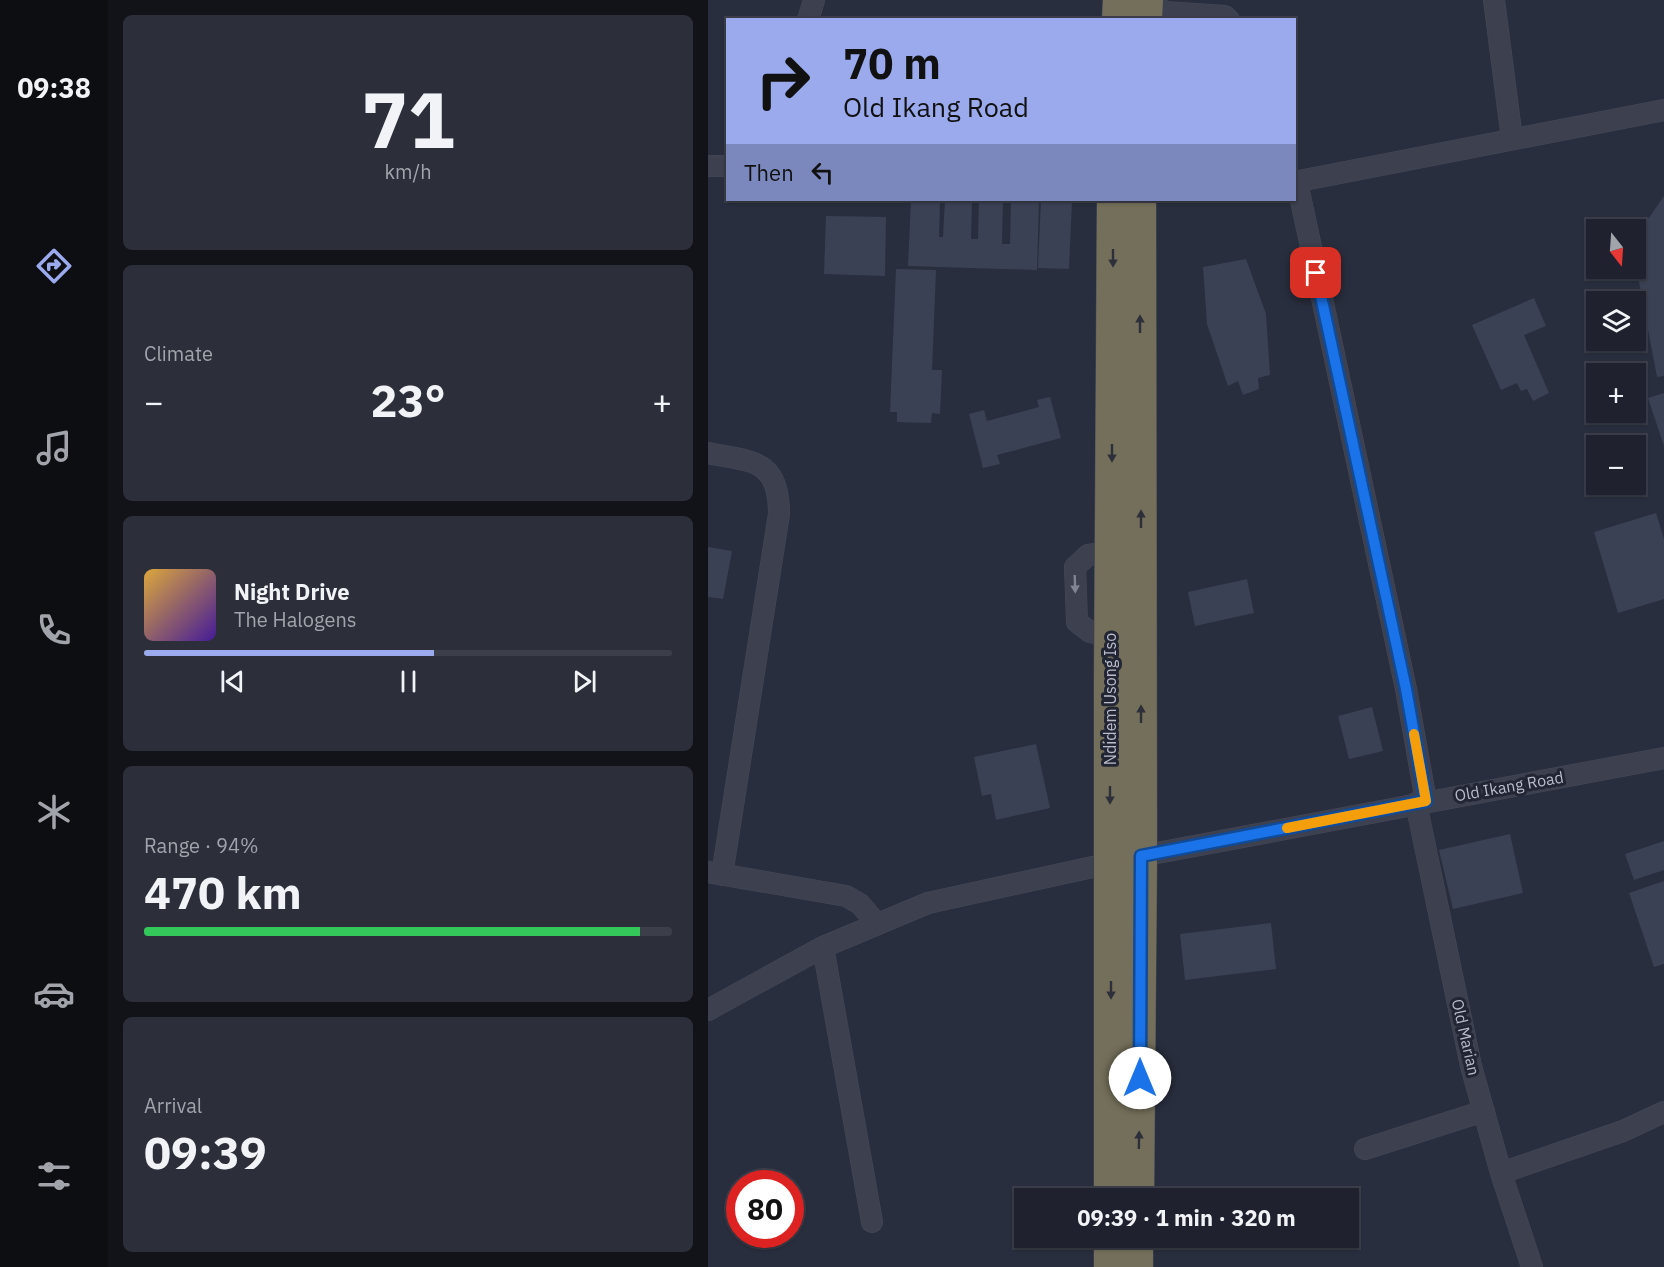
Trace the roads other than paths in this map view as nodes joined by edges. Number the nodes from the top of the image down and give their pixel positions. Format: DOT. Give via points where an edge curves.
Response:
graph roads {
  1 [pos="814,0"];
  2 [pos="1119,0"];
  3 [pos="1147,0"];
  4 [pos="1494,0"];
  5 [pos="809,18"];
  6 [pos="1118,18"];
  7 [pos="1146,18"];
  8 [pos="1227,18"];
  9 [pos="1664,110"];
  10 [pos="1512,139"];
  11 [pos="708,166"];
  12 [pos="726,166"];
  13 [pos="1296,182"];
  14 [pos="1113,201"];
  15 [pos="1140,201"];
  16 [pos="708,453"];
  17 [pos="1664,758"];
  18 [pos="1421,802"];
  19 [pos="1141,856"];
  20 [pos="1111,863"];
  21 [pos="715,873"];
  22 [pos="877,924"];
  23 [pos="823,947"];
  24 [pos="708,1010"];
  25 [pos="1484,1111"];
  26 [pos="1664,1112"];
  27 [pos="1365,1149"];
  28 [pos="1501,1173"];
  29 [pos="1110,1188"];
  30 [pos="1138,1188"];
  31 [pos="872,1222"];
  32 [pos="1110,1248"];
  33 [pos="1137,1248"];
  34 [pos="1110,1267"];
  35 [pos="1137,1267"];
  36 [pos="1532,1267"];
  1 -- 5 [label="street"];
  2 -- 6 [label="highway"];
  3 -- 7 [label="highway"];
  3 -- 8 [label="street" via="1166,12"];
  4 -- 10 [label="street"];
  9 -- 10 [label="street"];
  10 -- 13 [label="street"];
  11 -- 12 [label="street"];
  13 -- 18 [label="street, Old Marian" via="1406,689"];
  14 -- 20 [label="highway, Ndidem Usong Iso, one-way"];
  19 -- 15 [label="highway, Ndidem Usong Iso, one-way"];
  16 -- 21 [label="street" via="759,464 772,474 779,493 779,514"];
  17 -- 18 [label="street, Old Ikang Road"];
  18 -- 19 [label="street, Old Ikang Road"];
  18 -- 25 [label="street, Old Marian" via="1471,1065"];
  30 -- 19 [label="highway, Ndidem Usong Iso, one-way"];
  20 -- 22 [label="street" via="928,903"];
  20 -- 29 [label="highway, Ndidem Usong Iso, one-way"];
  21 -- 22 [label="street" via="846,896 860,904"];
  22 -- 23 [label="street"];
  23 -- 24 [label="street"];
  23 -- 31 [label="street"];
  25 -- 27 [label="street"];
  25 -- 28 [label="street, Old Marian"];
  26 -- 28 [label="street" via="1623,1131"];
  28 -- 36 [label="street, Old Marian"];
  32 -- 34 [label="highway"];
  33 -- 35 [label="highway"];
}
